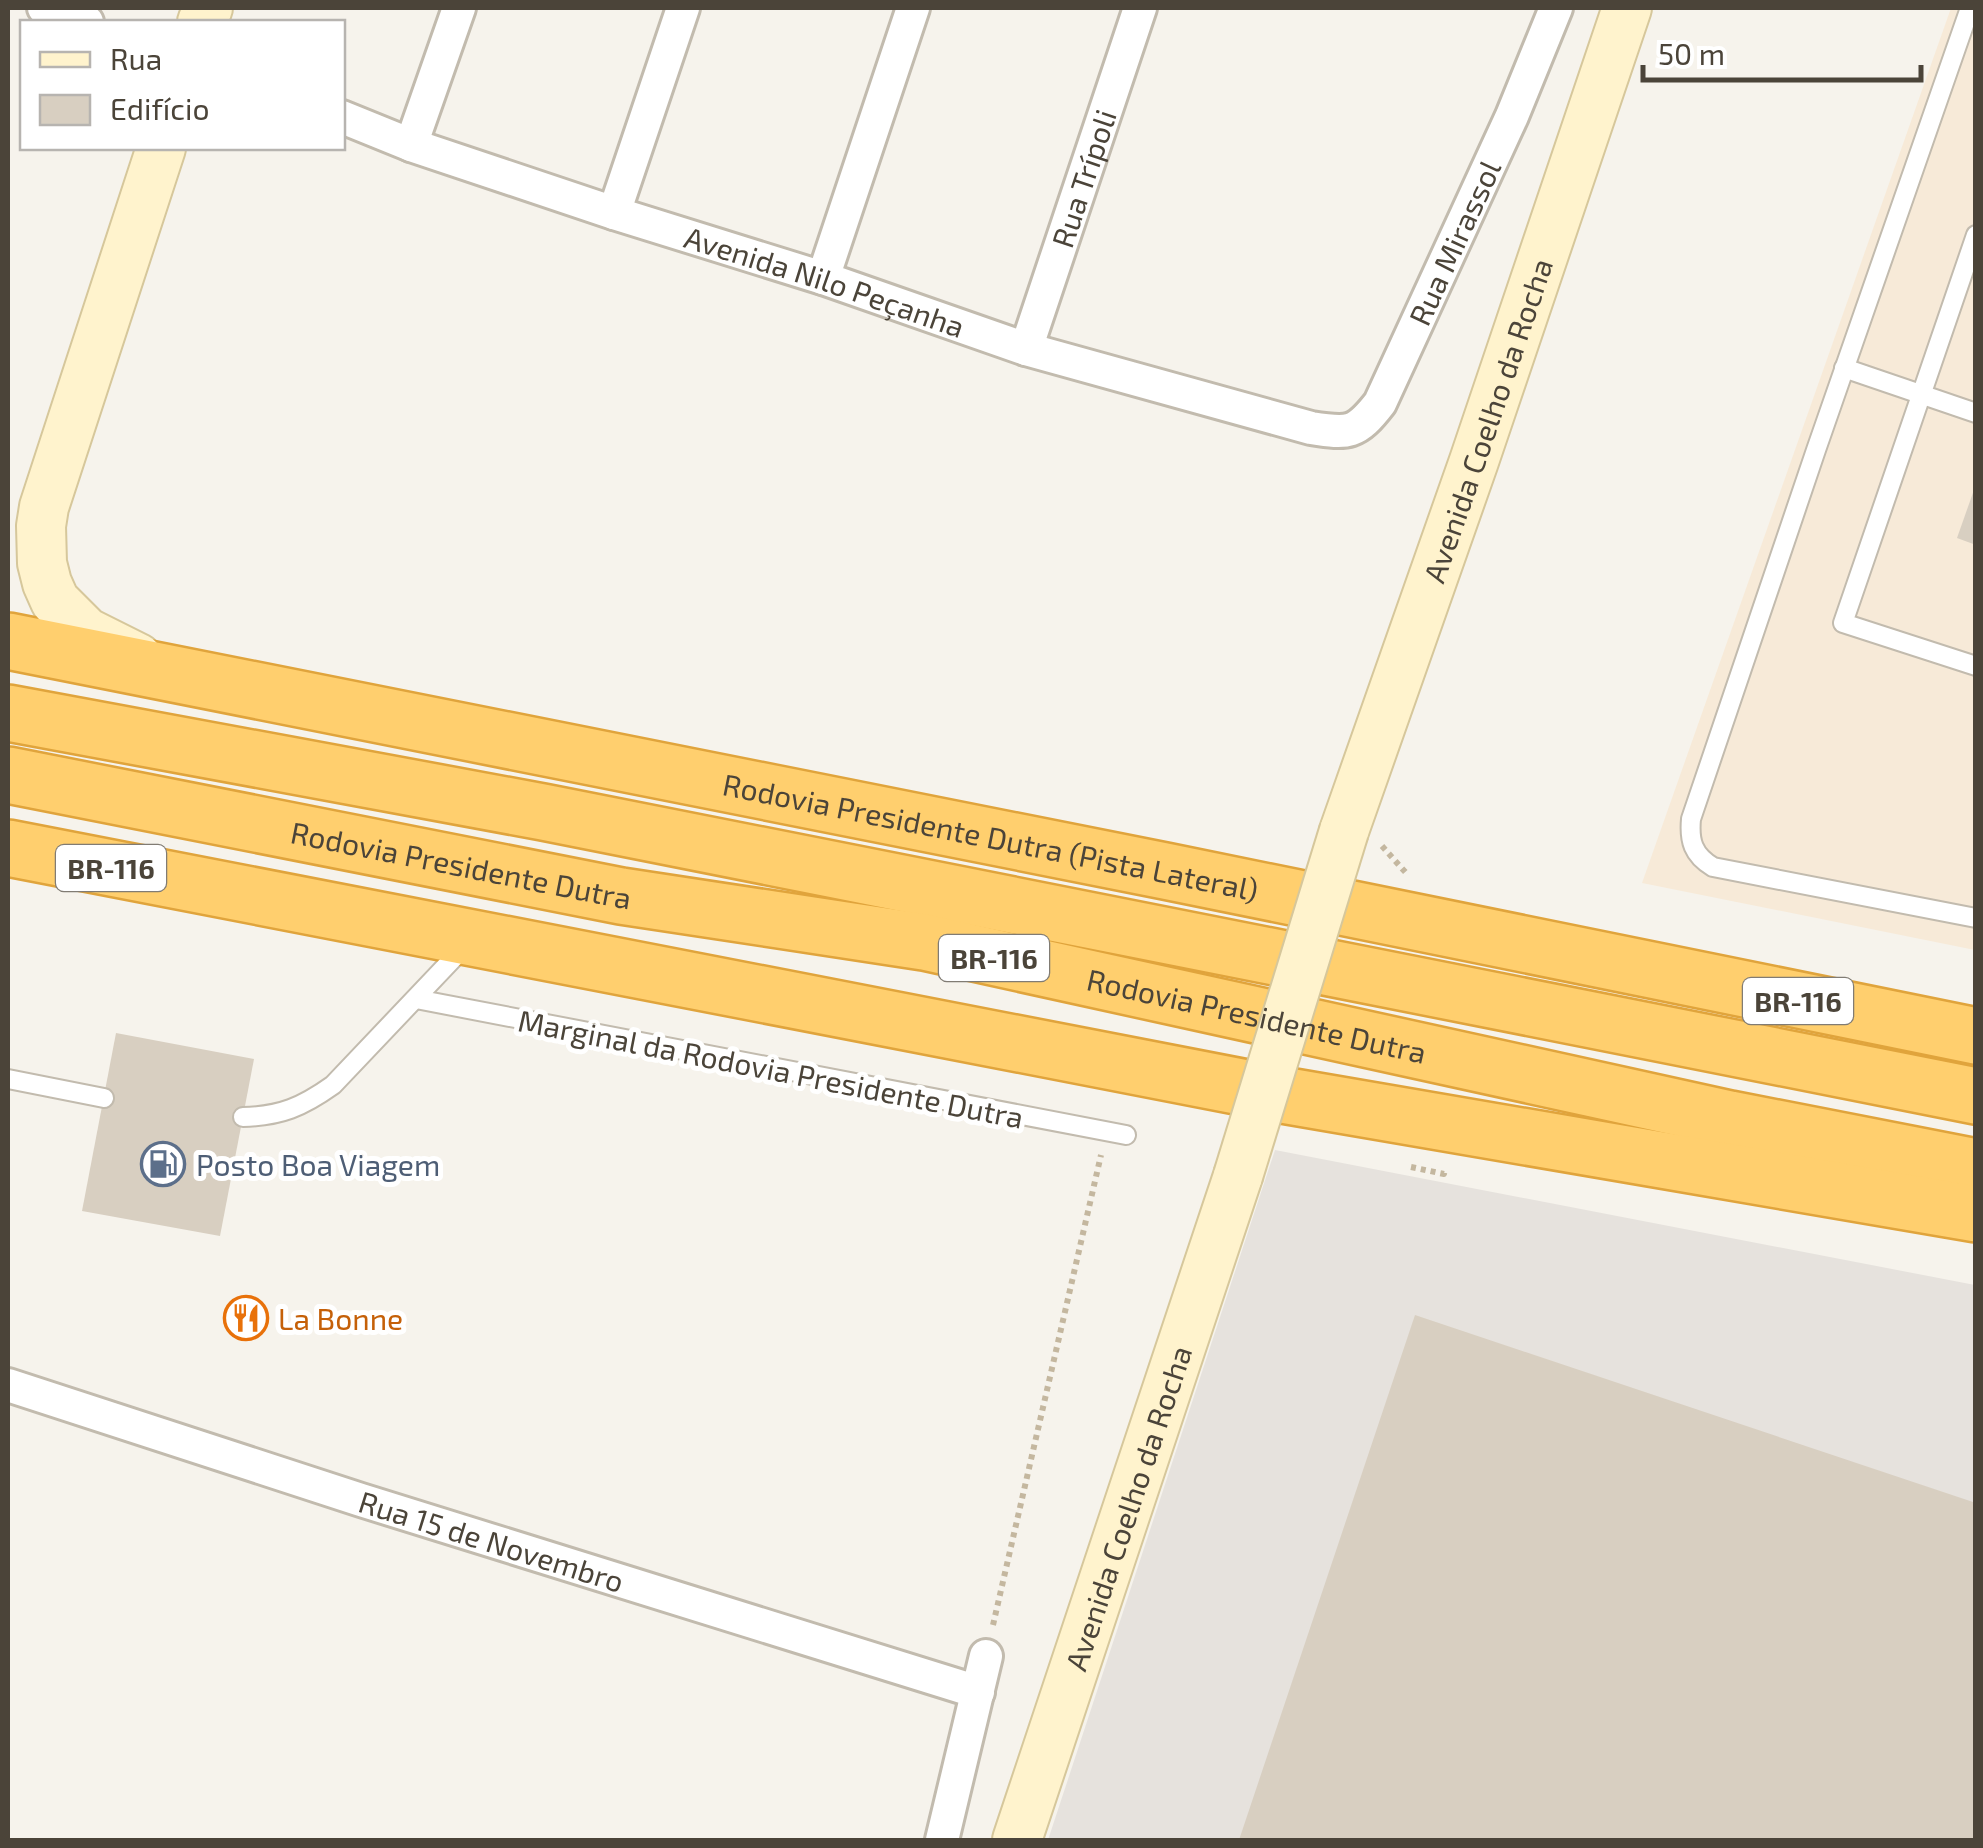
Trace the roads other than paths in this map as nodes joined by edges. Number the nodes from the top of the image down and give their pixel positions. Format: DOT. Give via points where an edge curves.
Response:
graph roads {
  1 [pos="44,8"];
  2 [pos="459,8"];
  3 [pos="683,8"];
  4 [pos="913,8"];
  5 [pos="1140,8"];
  6 [pos="1556,8"];
  7 [pos="1627,8"];
  8 [pos="1971,15"];
  9 [pos="81,20"];
  10 [pos="345,118"];
  11 [pos="411,144"];
  12 [pos="160,150"];
  13 [pos="614,213"];
  14 [pos="1976,235"];
  15 [pos="823,278"];
  16 [pos="1026,348"];
  17 [pos="1844,368"];
  18 [pos="1921,394"];
  19 [pos="1976,413"];
  20 [pos="1312,428"];
  21 [pos="44,508"];
  22 [pos="8,554"];
  23 [pos="8,641"];
  24 [pos="1976,666"];
  25 [pos="169,673"];
  26 [pos="8,713"];
  27 [pos="8,775"];
  28 [pos="8,848"];
  29 [pos="1976,918"];
  30 [pos="473,937"];
  31 [pos="416,999"];
  32 [pos="1976,1036"];
  33 [pos="8,1079"];
  34 [pos="1976,1096"];
  35 [pos="104,1098"];
  36 [pos="243,1117"];
  37 [pos="1116,1134"];
  38 [pos="1976,1167"];
  39 [pos="1976,1214"];
  40 [pos="8,1386"];
  41 [pos="986,1656"];
  42 [pos="978,1692"];
  43 [pos="942,1840"];
  44 [pos="1017,1840"];
  1 -- 9 [label="street"];
  2 -- 11 [label="street"];
  3 -- 13 [label="street"];
  4 -- 15 [label="street"];
  5 -- 16 [label="street, Rua Trípoli"];
  6 -- 20 [label="street, Rua Mirassol" via="1380,404 1364,424 1340,432"];
  7 -- 44 [label="main road, Avenida Coelho da Rocha, bridge" via="1346,826 1238,1176"];
  8 -- 17 [label="lane"];
  10 -- 11 [label="street, Avenida Nilo Peçanha"];
  11 -- 13 [label="street, Avenida Nilo Peçanha"];
  12 -- 21 [label="main road"];
  13 -- 15 [label="street, Avenida Nilo Peçanha"];
  14 -- 18 [label="lane"];
  15 -- 16 [label="street, Avenida Nilo Peçanha"];
  16 -- 20 [label="street, Avenida Nilo Peçanha"];
  17 -- 18 [label="lane"];
  17 -- 29 [label="lane" via="1691,819 1693,848 1713,866"];
  18 -- 19 [label="lane"];
  18 -- 24 [label="lane" via="1843,622"];
  21 -- 22 [label="main road"];
  21 -- 25 [label="main road" via="42,563 55,601 86,632"];
  23 -- 25 [label="highway, Rodovia Presidente Dutra (Pista Lateral) / BR-116"];
  25 -- 32 [label="highway, Rodovia Presidente Dutra (Pista Lateral) / BR-116"];
  26 -- 34 [label="highway, Rodovia Presidente Dutra / BR-116" via="543,812"];
  27 -- 38 [label="highway, Rodovia Presidente Dutra / BR-116" via="621,896 924,942"];
  28 -- 30 [label="highway, BR-116"];
  30 -- 31 [label="lane"];
  30 -- 39 [label="highway, BR-116" via="1288,1096"];
  31 -- 36 [label="lane" via="310,1101 286,1112"];
  31 -- 37 [label="lane, Marginal da Rodovia Presidente Dutra"];
  33 -- 35 [label="lane"];
  40 -- 42 [label="street, Rua 15 de Novembro"];
  41 -- 42 [label="street"];
  42 -- 43 [label="street"];
}
